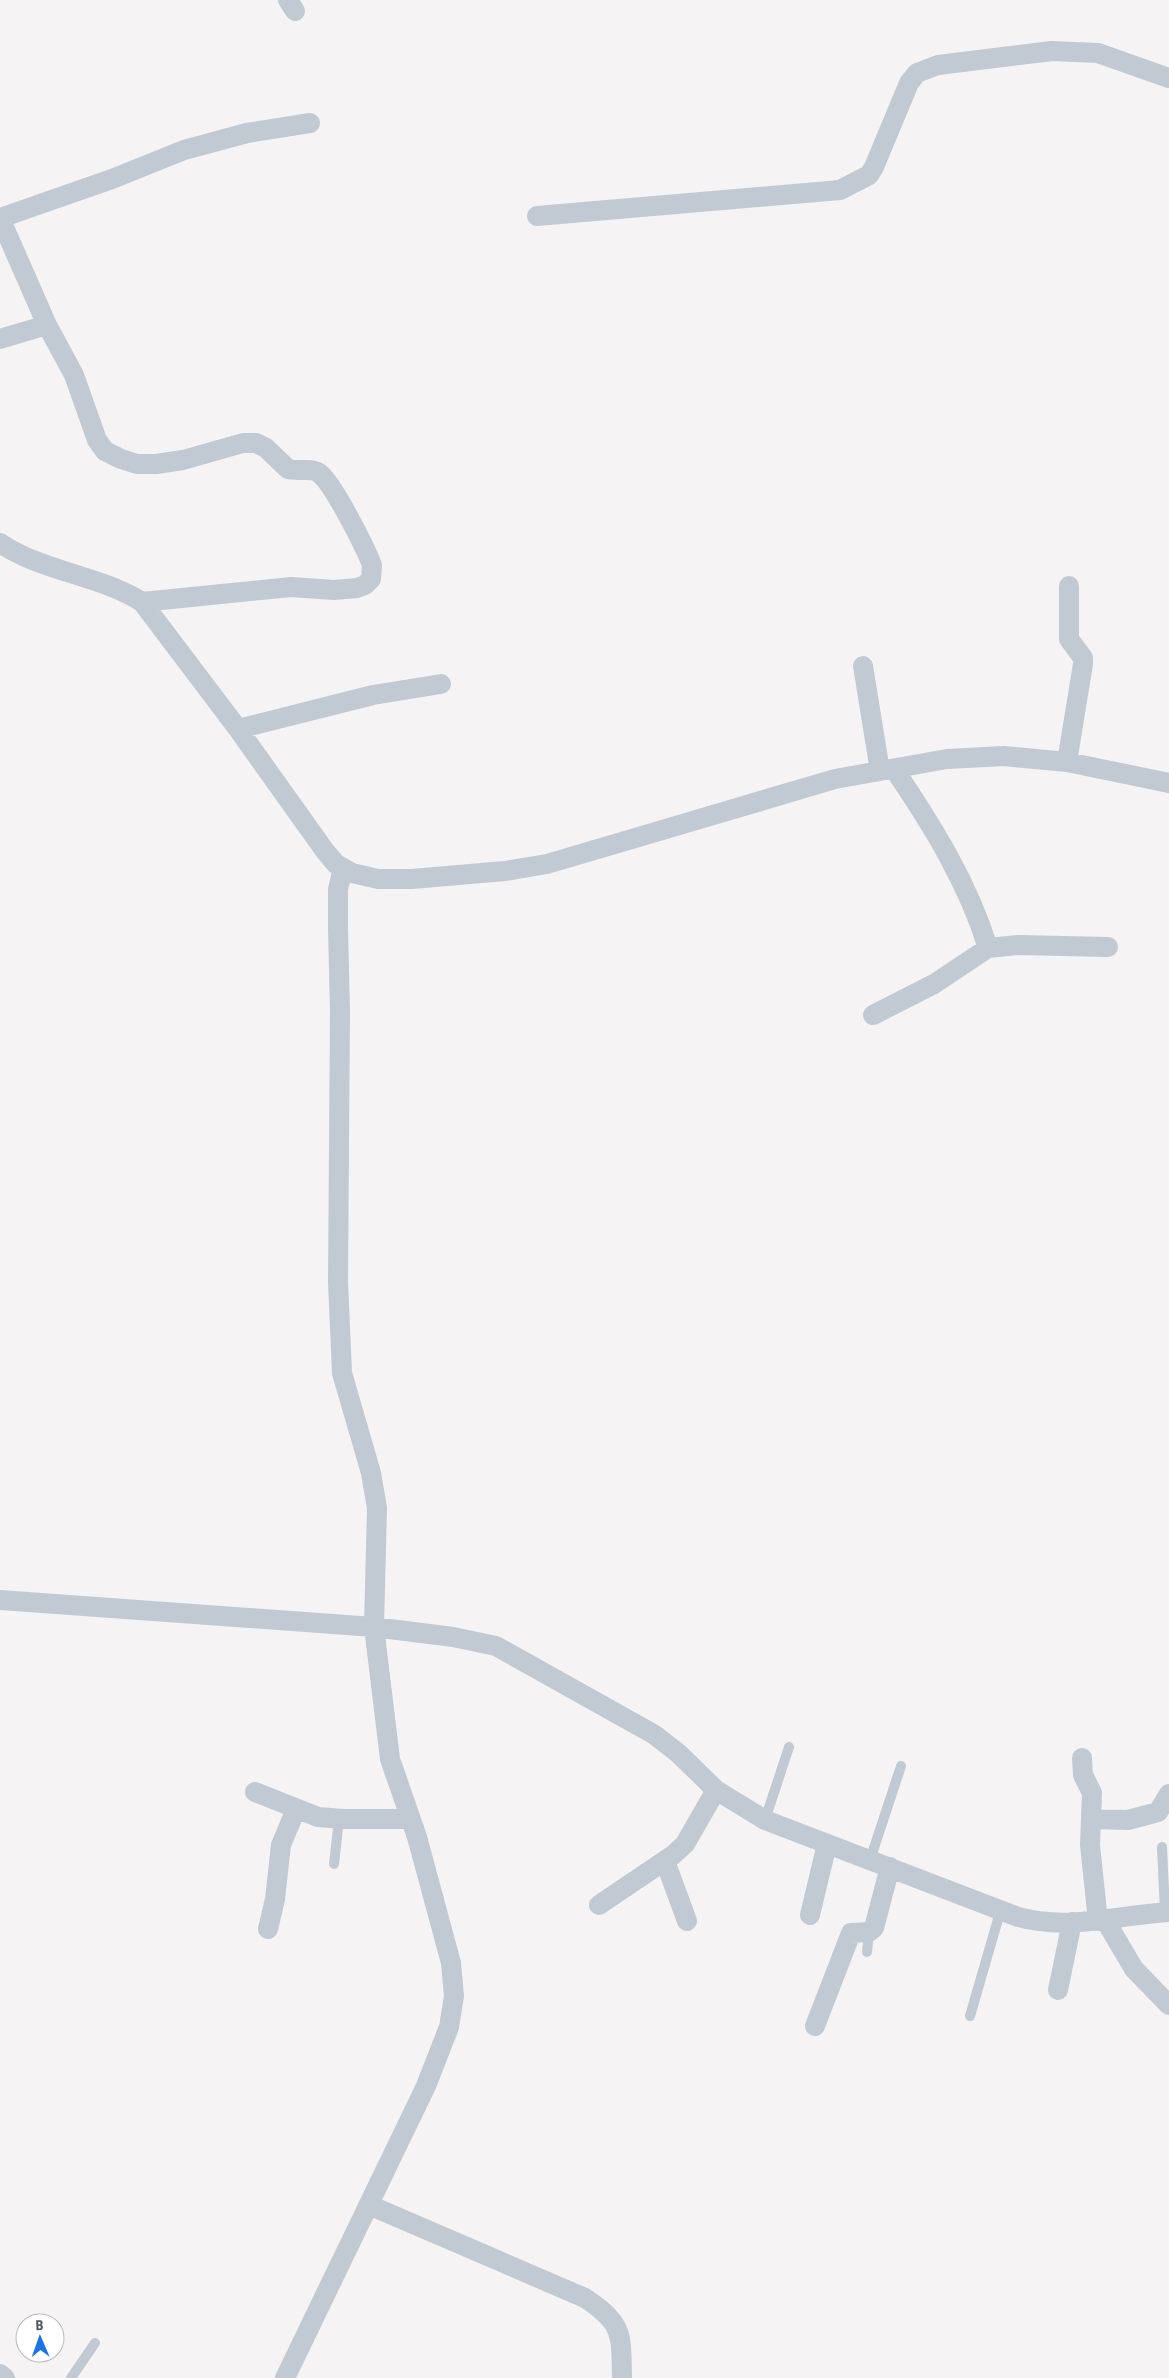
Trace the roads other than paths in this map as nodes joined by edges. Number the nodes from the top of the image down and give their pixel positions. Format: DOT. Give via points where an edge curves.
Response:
graph roads {
  1 [pos="1169,78"];
  2 [pos="310,122"];
  3 [pos="537,216"];
  4 [pos="47,325"];
  5 [pos="0,339"];
  6 [pos="0,543"];
  7 [pos="1069,586"];
  8 [pos="142,602"];
  9 [pos="863,666"];
  10 [pos="441,684"];
  11 [pos="238,729"];
  12 [pos="1068,762"];
  13 [pos="887,770"];
  14 [pos="1169,783"];
  15 [pos="343,868"];
  16 [pos="1108,947"];
  17 [pos="988,948"];
  18 [pos="873,1015"];
  19 [pos="0,1600"];
  20 [pos="374,1627"];
  21 [pos="789,1747"];
  22 [pos="1082,1758"];
  23 [pos="901,1766"];
  24 [pos="716,1790"];
  25 [pos="255,1792"];
  26 [pos="1169,1794"];
  27 [pos="296,1809"];
  28 [pos="339,1819"];
  29 [pos="410,1819"];
  30 [pos="1092,1819"];
  31 [pos="765,1820"];
  32 [pos="827,1844"];
  33 [pos="1162,1847"];
  34 [pos="870,1860"];
  35 [pos="665,1861"];
  36 [pos="334,1864"];
  37 [pos="890,1867"];
  38 [pos="599,1905"];
  39 [pos="1000,1909"];
  40 [pos="1167,1912"];
  41 [pos="810,1915"];
  42 [pos="687,1921"];
  43 [pos="1101,1921"];
  44 [pos="1072,1922"];
  45 [pos="268,1929"];
  46 [pos="869,1932"];
  47 [pos="867,1952"];
  48 [pos="1058,1990"];
  49 [pos="1169,2005"];
  50 [pos="970,2016"];
  51 [pos="815,2026"];
  52 [pos="369,2205"];
  53 [pos="95,2344"];
  54 [pos="0,2374"];
  55 [pos="5,2378"];
  56 [pos="71,2378"];
  57 [pos="285,2378"];
  58 [pos="622,2378"];
  1 -- 3 [label="street" via="1098,53 1052,51 938,64 917,73 909,83 869,175 840,190"];
  2 -- 4 [label="street" via="247,133 184,150 0,218"];
  4 -- 5 [label="street"];
  4 -- 8 [label="street" via="74,375 97,440 105,450 121,460 156,464 183,460 243,442 262,445 288,469 314,470 322,476 333,491 372,568 368,582 357,588 291,587"];
  6 -- 8 [label="street" via="65,572 120,590"];
  7 -- 12 [label="street" via="1068,639 1083,658 1083,664"];
  8 -- 11 [label="street"];
  9 -- 13 [label="street"];
  10 -- 11 [label="street" via="373,695"];
  11 -- 15 [label="street" via="325,851"];
  12 -- 13 [label="street" via="1004,756 947,759"];
  12 -- 14 [label="street"];
  13 -- 15 [label="street" via="784,792 547,864 412,879 378,879"];
  13 -- 17 [label="street" via="922,811 958,874"];
  15 -- 20 [label="street" via="338,889 342,1373 371,1473 377,1508"];
  16 -- 17 [label="street" via="1018,945"];
  17 -- 18 [label="street" via="934,984"];
  19 -- 20 [label="street"];
  20 -- 24 [label="street" via="496,1646 655,1735"];
  20 -- 29 [label="street" via="390,1759"];
  21 -- 31 [label="lane"];
  22 -- 30 [label="street" via="1083,1775 1092,1793"];
  23 -- 34 [label="lane"];
  24 -- 31 [label="street"];
  24 -- 35 [label="street" via="685,1844"];
  25 -- 27 [label="street"];
  26 -- 30 [label="street" via="1158,1812 1128,1820"];
  27 -- 28 [label="street" via="318,1817"];
  27 -- 45 [label="street" via="281,1845"];
  28 -- 29 [label="street"];
  28 -- 36 [label="lane"];
  29 -- 52 [label="street" via="451,1963 454,1996 449,2027 426,2086"];
  30 -- 43 [label="street" via="1090,1845"];
  31 -- 32 [label="street"];
  32 -- 34 [label="street"];
  32 -- 41 [label="street"];
  33 -- 40 [label="lane"];
  34 -- 37 [label="street"];
  35 -- 38 [label="street"];
  35 -- 42 [label="street"];
  37 -- 39 [label="street"];
  37 -- 46 [label="street" via="874,1928"];
  39 -- 44 [label="street" via="1037,1922"];
  39 -- 50 [label="lane"];
  40 -- 43 [label="street"];
  43 -- 44 [label="street"];
  43 -- 49 [label="street" via="1134,1969"];
  44 -- 48 [label="street"];
  46 -- 47 [label="lane"];
  46 -- 51 [label="street" via="850,1933"];
  52 -- 57 [label="street"];
  52 -- 58 [label="street" via="598,2306 617,2326"];
  53 -- 56 [label="lane"];
  54 -- 55 [label="street"];
}
